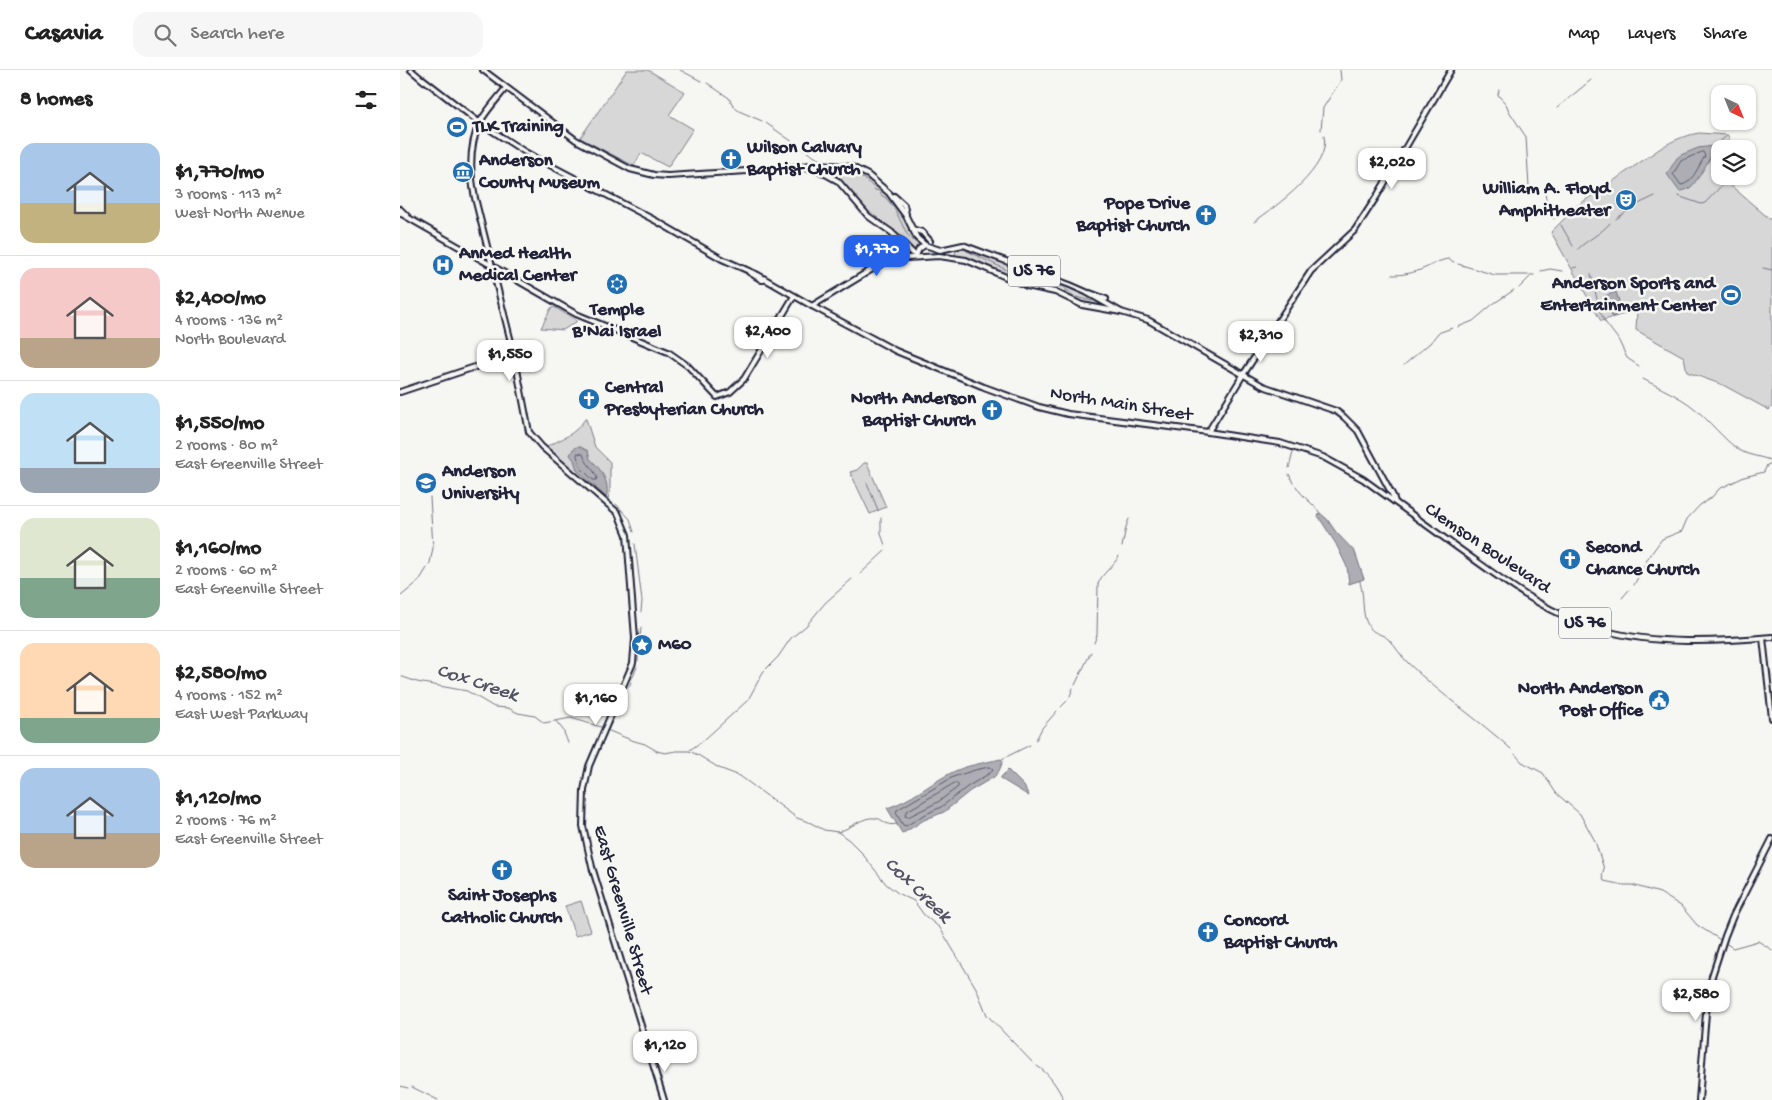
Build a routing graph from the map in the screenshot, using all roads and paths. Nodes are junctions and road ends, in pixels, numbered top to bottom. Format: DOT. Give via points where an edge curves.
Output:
graph roads {
  1 [pos="410,70"];
  2 [pos="483,70"];
  3 [pos="1451,70"];
  4 [pos="506,88"];
  5 [pos="480,123"];
  6 [pos="796,167"];
  7 [pos="400,209"];
  8 [pos="400,213"];
  9 [pos="408,216"];
  10 [pos="912,229"];
  11 [pos="930,241"];
  12 [pos="903,244"];
  13 [pos="926,246"];
  14 [pos="954,246"];
  15 [pos="916,256"];
  16 [pos="951,256"];
  17 [pos="892,259"];
  18 [pos="492,267"];
  19 [pos="1086,292"];
  20 [pos="794,296"];
  21 [pos="1106,299"];
  22 [pos="812,306"];
  23 [pos="1121,312"];
  24 [pos="514,354"];
  25 [pos="1243,375"];
  26 [pos="400,392"];
  27 [pos="1208,432"];
  28 [pos="1395,502"];
  29 [pos="1772,637"];
  30 [pos="1763,638"];
  31 [pos="1772,718"];
  32 [pos="1772,839"];
  33 [pos="664,1100"];
  34 [pos="1699,1100"];
  1 -- 5 [label="main road, North Main Street"];
  2 -- 4 [label="main road"];
  3 -- 25 [label="main road" via="1355,230 1311,271"];
  4 -- 5 [label="main road"];
  4 -- 6 [label="main road" via="570,136 638,172 668,176"];
  5 -- 18 [label="main road, East Greenville Street" via="472,155 473,189"];
  5 -- 20 [label="main road, North Main Street" via="525,152"];
  6 -- 10 [label="main road" via="821,164 852,167 868,175 889,193"];
  6 -- 12 [label="main road" via="818,170 842,185 868,216"];
  7 -- 9 [label="main road"];
  8 -- 9 [label="main road"];
  9 -- 18 [label="main road"];
  10 -- 11 [label="main road" via="922,232"];
  10 -- 13 [label="main road"];
  12 -- 15 [label="main road"];
  12 -- 17 [label="main road"];
  13 -- 14 [label="main road, US 76" via="942,250"];
  13 -- 15 [label="main road" via="919,249"];
  14 -- 16 [label="main road"];
  14 -- 19 [label="main road, US 76" via="963,245"];
  15 -- 16 [label="main road, US 76"];
  15 -- 17 [label="main road"];
  16 -- 23 [label="main road, US 76" via="1082,305"];
  17 -- 22 [label="main road"];
  18 -- 20 [label="main road" via="576,314 668,352 688,366 717,397 730,392 746,377"];
  18 -- 24 [label="main road, East Greenville Street"];
  19 -- 21 [label="main road"];
  19 -- 23 [label="main road, US 76"];
  20 -- 22 [label="main road, North Main Street"];
  22 -- 27 [label="main road, North Main Street" via="912,358 1040,407 1083,417"];
  23 -- 25 [label="main road, US 76" via="1148,320"];
  24 -- 26 [label="main road"];
  24 -- 33 [label="main road, East Greenville Street" via="529,432 618,513 627,535 635,646 629,676 589,766 582,805 583,830 592,870"];
  25 -- 27 [label="main road"];
  25 -- 28 [label="main road, US 76" via="1344,417 1364,440"];
  27 -- 28 [label="main road, North Main Street" via="1270,441 1309,452 1350,471"];
  28 -- 30 [label="main road, Clemson Boulevard / US 76" via="1513,588 1543,606 1602,630 1686,641"];
  29 -- 30 [label="main road, Clemson Boulevard / US 76"];
  30 -- 31 [label="main road"];
  32 -- 34 [label="main road" via="1724,936 1712,976"];
}
